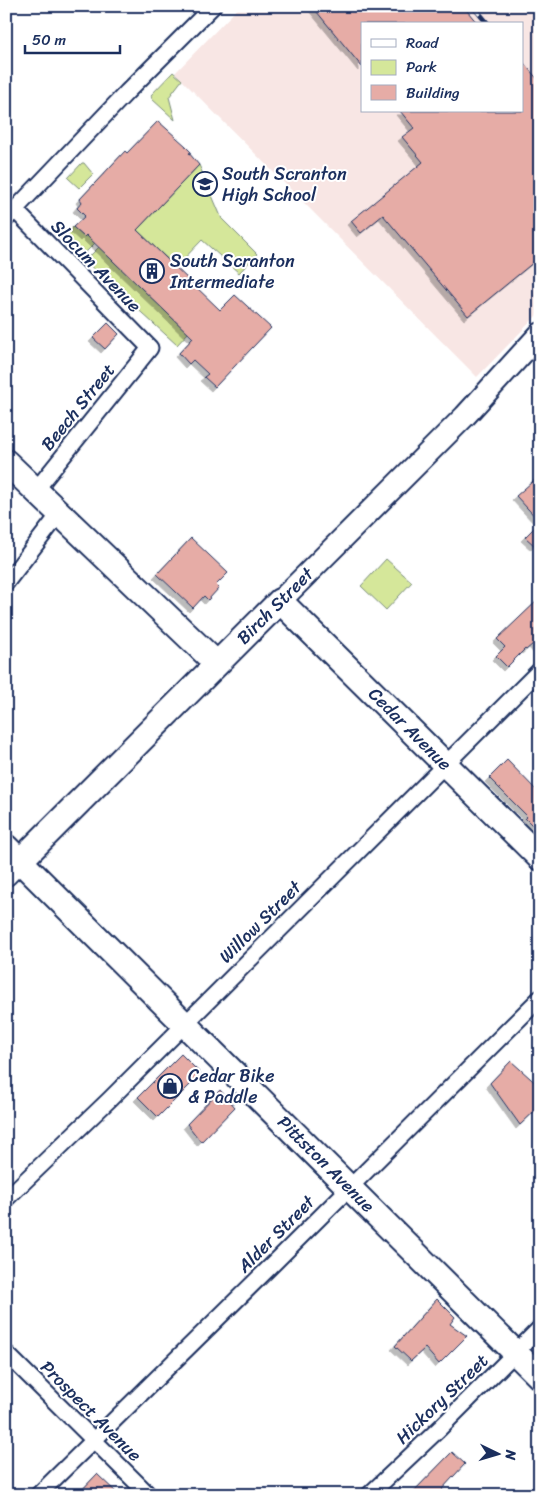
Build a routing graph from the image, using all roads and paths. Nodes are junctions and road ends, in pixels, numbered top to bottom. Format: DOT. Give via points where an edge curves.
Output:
graph roads {
  1 [pos="206,9"];
  2 [pos="11,215"];
  3 [pos="540,334"];
  4 [pos="150,348"];
  5 [pos="6,462"];
  6 [pos="36,490"];
  7 [pos="60,514"];
  8 [pos="6,582"];
  9 [pos="280,600"];
  10 [pos="217,664"];
  11 [pos="540,670"];
  12 [pos="446,764"];
  13 [pos="540,858"];
  14 [pos="11,861"];
  15 [pos="540,998"];
  16 [pos="185,1024"];
  17 [pos="350,1188"];
  18 [pos="6,1199"];
  19 [pos="540,1328"];
  20 [pos="516,1352"];
  21 [pos="6,1353"];
  22 [pos="540,1376"];
  23 [pos="94,1440"];
  24 [pos="38,1495"];
  25 [pos="149,1495"];
  26 [pos="369,1495"];
  1 -- 2 [label="street"];
  2 -- 4 [label="street, Slocum Avenue"];
  3 -- 9 [label="street, Birch Street" via="465,416"];
  4 -- 6 [label="street, Beech Street"];
  5 -- 6 [label="main road"];
  6 -- 7 [label="main road"];
  7 -- 8 [label="street"];
  7 -- 10 [label="main road"];
  9 -- 10 [label="main road, Birch Street"];
  9 -- 12 [label="main road, Cedar Avenue"];
  10 -- 14 [label="main road, Birch Street"];
  11 -- 12 [label="street, Willow Street"];
  12 -- 13 [label="main road, Cedar Avenue"];
  12 -- 16 [label="street, Willow Street"];
  14 -- 16 [label="main road, Pittston Avenue"];
  15 -- 17 [label="street, Alder Street"];
  16 -- 17 [label="main road, Pittston Avenue"];
  16 -- 18 [label="street, Willow Street"];
  17 -- 20 [label="main road, Pittston Avenue"];
  17 -- 23 [label="street, Alder Street"];
  19 -- 20 [label="street, Hickory Street"];
  20 -- 22 [label="main road, Pittston Avenue"];
  20 -- 26 [label="street, Hickory Street"];
  21 -- 23 [label="street, Prospect Avenue"];
  23 -- 24 [label="street, Alder Street"];
  23 -- 25 [label="street, Prospect Avenue"];
}
